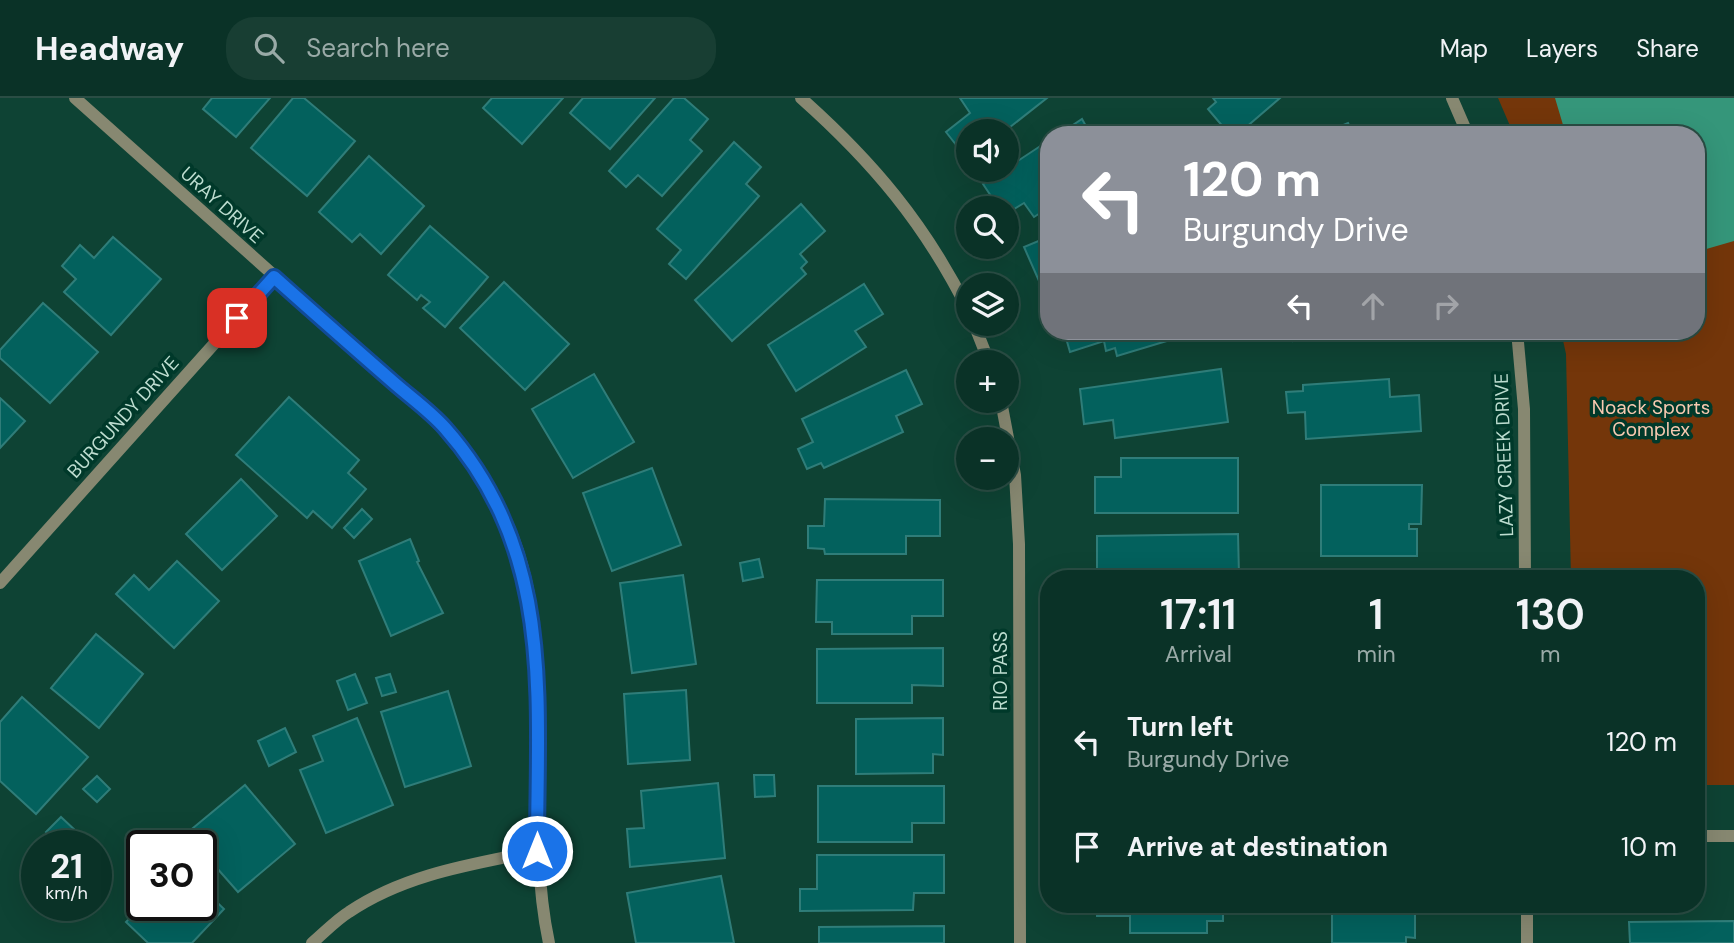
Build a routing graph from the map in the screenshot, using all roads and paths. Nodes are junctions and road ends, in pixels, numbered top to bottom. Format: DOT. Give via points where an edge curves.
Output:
graph roads {
  1 [pos="75,98"];
  2 [pos="801,98"];
  3 [pos="1452,98"];
  4 [pos="1464,126"];
  5 [pos="274,277"];
  6 [pos="956,288"];
  7 [pos="1518,340"];
  8 [pos="1003,413"];
  9 [pos="1525,570"];
  10 [pos="0,583"];
  11 [pos="1705,836"];
  12 [pos="1734,836"];
  13 [pos="537,851"];
  14 [pos="1527,913"];
  15 [pos="312,943"];
  16 [pos="549,943"];
  17 [pos="1020,943"];
  18 [pos="1527,943"];
  1 -- 5 [label="street, URAY DRIVE"];
  2 -- 6 [label="street" via="887,183 925,232"];
  3 -- 4 [label="street"];
  5 -- 10 [label="street, BURGUNDY DRIVE"];
  5 -- 13 [label="street, URAY DRIVE" via="444,427 481,475 508,526 534,627"];
  7 -- 9 [label="street, LAZY CREEK DRIVE" via="1524,409"];
  8 -- 17 [label="street, RIO PASS" via="1015,475 1019,544"];
  11 -- 12 [label="street"];
  13 -- 15 [label="street" via="444,870 399,886 349,912"];
  13 -- 16 [label="street, URAY DRIVE"];
  14 -- 18 [label="street"];
}
